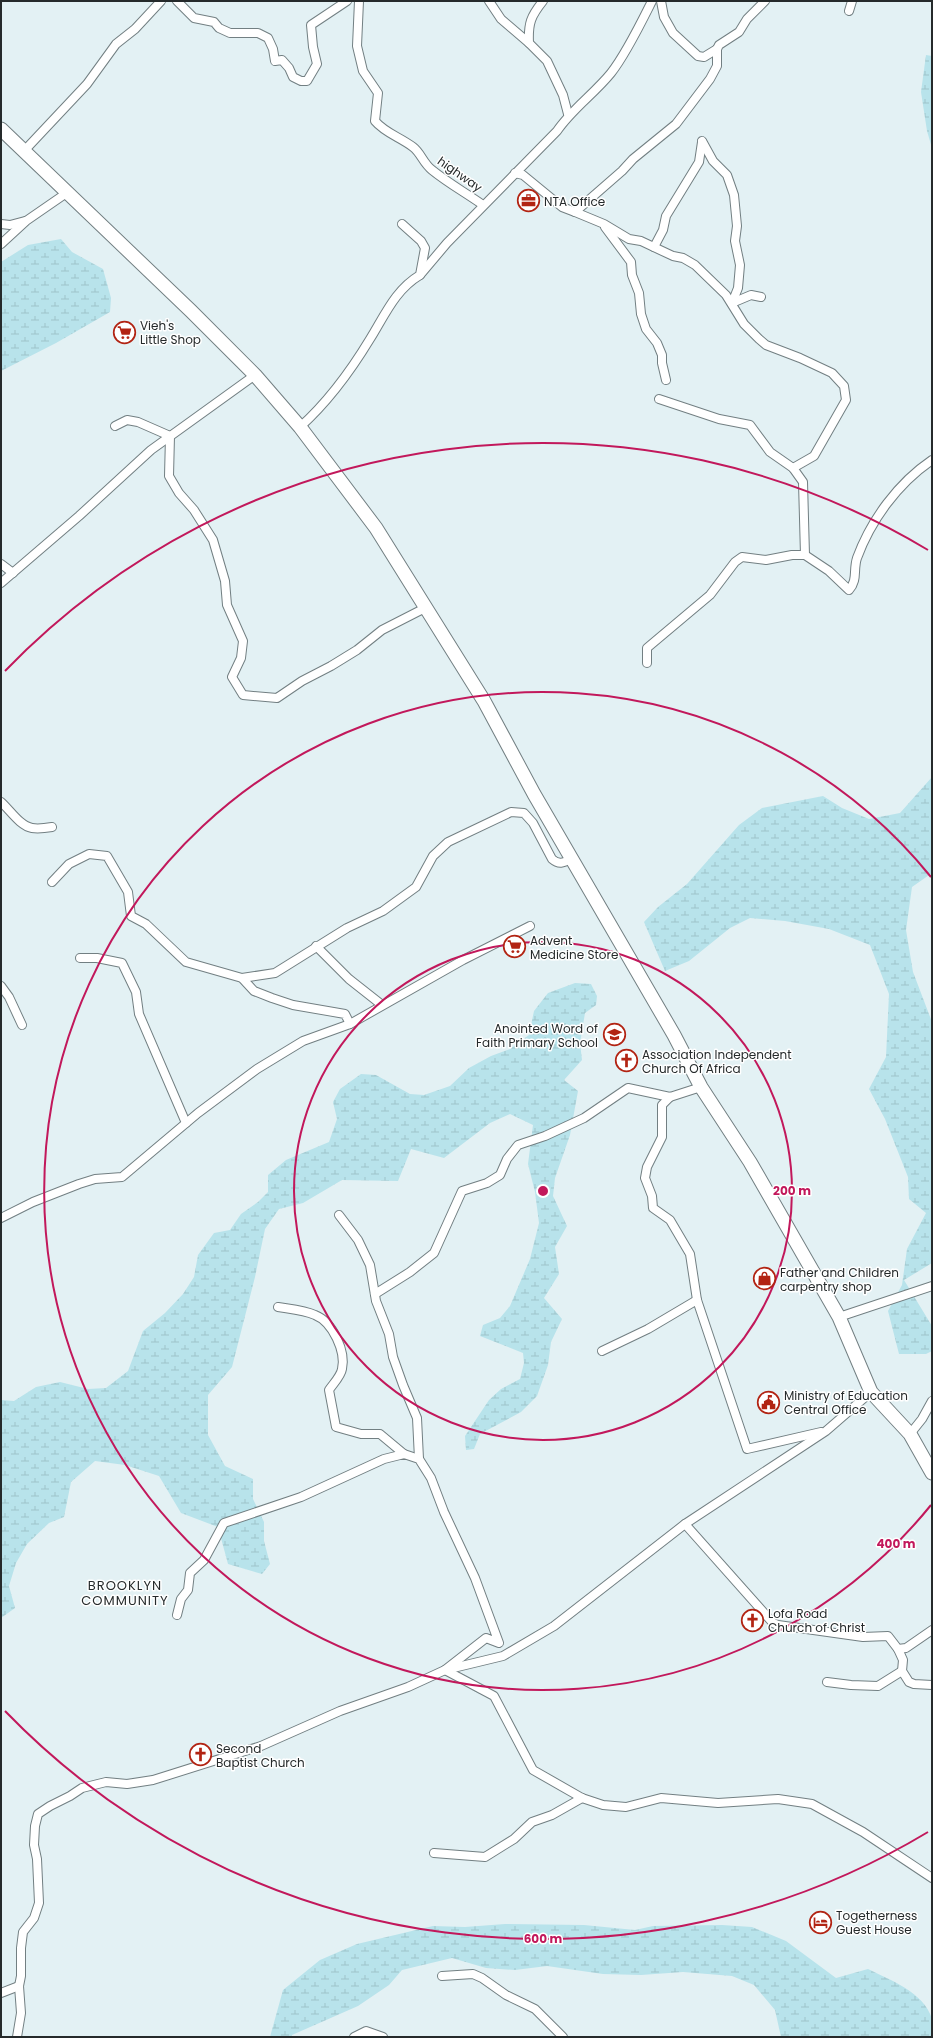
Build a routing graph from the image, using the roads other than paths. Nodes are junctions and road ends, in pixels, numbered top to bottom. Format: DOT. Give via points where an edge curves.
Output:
graph roads {
  1 [pos="161,1"];
  2 [pos="177,1"];
  3 [pos="347,1"];
  4 [pos="359,1"];
  5 [pos="489,1"];
  6 [pos="543,1"];
  7 [pos="652,1"];
  8 [pos="661,1"];
  9 [pos="765,1"];
  10 [pos="852,1"];
  11 [pos="849,11"];
  12 [pos="529,43"];
  13 [pos="717,49"];
  14 [pos="568,114"];
  15 [pos="1,129"];
  16 [pos="24,151"];
  17 [pos="515,173"];
  18 [pos="68,192"];
  19 [pos="483,205"];
  20 [pos="575,212"];
  21 [pos="26,220"];
  22 [pos="1,224"];
  23 [pos="402,224"];
  24 [pos="604,224"];
  25 [pos="1,244"];
  26 [pos="654,247"];
  27 [pos="420,274"];
  28 [pos="761,296"];
  29 [pos="732,303"];
  30 [pos="255,375"];
  31 [pos="666,380"];
  32 [pos="659,399"];
  33 [pos="115,426"];
  34 [pos="300,427"];
  35 [pos="170,436"];
  36 [pos="932,460"];
  37 [pos="793,468"];
  38 [pos="805,555"];
  39 [pos="1,564"];
  40 [pos="13,573"];
  41 [pos="1,583"];
  42 [pos="427,607"];
  43 [pos="647,663"];
  44 [pos="1,802"];
  45 [pos="52,828"];
  46 [pos="571,859"];
  47 [pos="52,882"];
  48 [pos="530,926"];
  49 [pos="316,946"];
  50 [pos="80,958"];
  51 [pos="242,978"];
  52 [pos="1,986"];
  53 [pos="382,1005"];
  54 [pos="350,1024"];
  55 [pos="22,1025"];
  56 [pos="701,1087"];
  57 [pos="670,1097"];
  58 [pos="186,1123"];
  59 [pos="339,1215"];
  60 [pos="1,1218"];
  61 [pos="932,1286"];
  62 [pos="375,1294"];
  63 [pos="697,1300"];
  64 [pos="278,1307"];
  65 [pos="839,1317"];
  66 [pos="602,1351"];
  67 [pos="871,1392"];
  68 [pos="932,1401"];
  69 [pos="826,1431"];
  70 [pos="910,1434"];
  71 [pos="404,1454"];
  72 [pos="419,1459"];
  73 [pos="932,1474"];
  74 [pos="685,1524"];
  75 [pos="178,1615"];
  76 [pos="932,1630"];
  77 [pos="898,1649"];
  78 [pos="446,1670"];
  79 [pos="902,1671"];
  80 [pos="827,1682"];
  81 [pos="932,1686"];
  82 [pos="582,1798"];
  83 [pos="434,1853"];
  84 [pos="932,1878"];
  85 [pos="442,1976"];
  86 [pos="19,1986"];
  87 [pos="1,1993"];
  88 [pos="16,2037"];
  89 [pos="354,2037"];
  90 [pos="383,2037"];
  91 [pos="563,2037"];
  1 -- 16 [label="street" via="135,29 116,44 87,84"];
  2 -- 3 [label="street" via="194,18 214,22 219,28 230,33 258,33 268,38 275,61 282,60 290,68 292,77 301,81 307,81 317,64 311,26"];
  4 -- 19 [label="street, highway" via="357,46 363,71 378,93 375,121 382,129 417,150 431,170"];
  5 -- 12 [label="street" via="501,18"];
  6 -- 12 [label="street" via="531,16"];
  7 -- 14 [label="street, highway" via="612,72 582,104"];
  8 -- 13 [label="street" via="664,17 673,33 698,56 704,57"];
  9 -- 13 [label="street" via="747,18 739,32"];
  10 -- 11 [label="street"];
  12 -- 14 [label="street" via="547,61 563,95"];
  13 -- 20 [label="street" via="717,66 705,88 676,124"];
  14 -- 17 [label="street, highway" via="557,131"];
  15 -- 16 [label="main road"];
  16 -- 18 [label="main road"];
  17 -- 19 [label="street, highway"];
  17 -- 20 [label="street" via="523,175 562,207"];
  18 -- 21 [label="street"];
  18 -- 30 [label="main road"];
  19 -- 27 [label="street, highway"];
  20 -- 24 [label="street"];
  21 -- 22 [label="street" via="10,225"];
  21 -- 25 [label="street"];
  23 -- 27 [label="street" via="425,248"];
  24 -- 26 [label="street" via="629,239"];
  24 -- 31 [label="street" via="631,262 643,322 662,355"];
  26 -- 29 [label="street" via="695,265"];
  26 -- 29 [label="street" via="663,230 666,216 699,162 702,142 713,161 727,175 734,195 737,226 735,241 740,265 738,288"];
  27 -- 34 [label="street, highway" via="389,305 339,387"];
  28 -- 29 [label="street" via="751,295"];
  29 -- 37 [label="street" via="744,324 766,345 832,373 844,386 846,400 814,456"];
  30 -- 34 [label="main road"];
  30 -- 35 [label="street"];
  32 -- 37 [label="street" via="750,425 770,452"];
  33 -- 35 [label="street" via="126,420 138,422"];
  34 -- 42 [label="main road" via="376,528"];
  35 -- 40 [label="street"];
  35 -- 42 [label="street" via="169,476 213,540 225,581 227,605 244,641 241,658 232,677 243,695 277,698 357,650 382,630"];
  36 -- 38 [label="street" via="904,484 881,513 856,560 855,584 849,590 829,571"];
  37 -- 38 [label="street" via="803,482"];
  38 -- 43 [label="street" via="766,560 742,557 735,562 710,595 647,648"];
  39 -- 40 [label="street"];
  40 -- 41 [label="street"];
  42 -- 46 [label="main road" via="484,701"];
  44 -- 45 [label="street" via="11,810 14,818 31,828"];
  46 -- 49 [label="street" via="556,863 533,823 524,813 511,812 448,842 432,856 416,887 406,895 383,911 346,928"];
  46 -- 56 [label="main road" via="674,1035"];
  47 -- 51 [label="street" via="69,864 89,854 107,856 128,892 131,916 146,924 186,962"];
  48 -- 53 [label="street"];
  49 -- 51 [label="street" via="275,973"];
  49 -- 53 [label="street" via="349,979"];
  50 -- 58 [label="street" via="97,958 122,963 136,992 139,1014"];
  51 -- 54 [label="street" via="254,991 293,1005 345,1014"];
  52 -- 55 [label="street"];
  53 -- 54 [label="street"];
  54 -- 58 [label="street" via="303,1041 257,1069"];
  56 -- 57 [label="street"];
  56 -- 65 [label="main road" via="750,1162"];
  57 -- 62 [label="street" via="628,1088 584,1118 518,1145 507,1159 500,1175 487,1183 462,1191 434,1253"];
  57 -- 63 [label="street" via="662,1105 662,1137 647,1167 645,1178 652,1196 653,1208 670,1220 690,1254"];
  58 -- 60 [label="street" via="122,1177 95,1179 79,1184"];
  59 -- 62 [label="street" via="358,1240 370,1265"];
  61 -- 65 [label="street"];
  62 -- 72 [label="street" via="389,1334 393,1357 417,1418"];
  63 -- 66 [label="street" via="648,1329"];
  63 -- 69 [label="street" via="747,1449"];
  64 -- 71 [label="street" via="316,1315 328,1324 335,1336 343,1357 342,1371 329,1390 336,1427 361,1434 380,1434"];
  65 -- 67 [label="main road"];
  67 -- 69 [label="street"];
  67 -- 70 [label="main road"];
  68 -- 70 [label="street"];
  69 -- 74 [label="street"];
  70 -- 73 [label="main road"];
  71 -- 72 [label="street"];
  71 -- 75 [label="street" via="384,1459 301,1497 224,1523 204,1560 190,1573 188,1590 181,1599"];
  72 -- 78 [label="street" via="431,1478 475,1578 499,1643 486,1638"];
  74 -- 77 [label="street" via="778,1626 863,1637 888,1636"];
  74 -- 78 [label="street" via="554,1626 504,1656"];
  76 -- 77 [label="street" via="906,1648"];
  77 -- 79 [label="street" via="903,1660"];
  78 -- 82 [label="street" via="494,1696 533,1770"];
  78 -- 86 [label="street" via="408,1687 340,1711 261,1746 152,1780 127,1784 106,1782 82,1788 38,1814 34,1845 38,1865 39,1903 34,1918 23,1932"];
  79 -- 80 [label="street" via="878,1686 851,1686"];
  79 -- 81 [label="street" via="909,1682"];
  82 -- 83 [label="street" via="552,1815 532,1822 514,1839 485,1857"];
  82 -- 84 [label="street" via="603,1805 626,1807 661,1798 718,1803 778,1799 812,1804 863,1832"];
  85 -- 91 [label="street" via="473,1974 482,1978 506,1995 535,2009"];
  86 -- 87 [label="street"];
  86 -- 88 [label="street" via="21,2013"];
  89 -- 90 [label="street" via="366,2031"];
}
